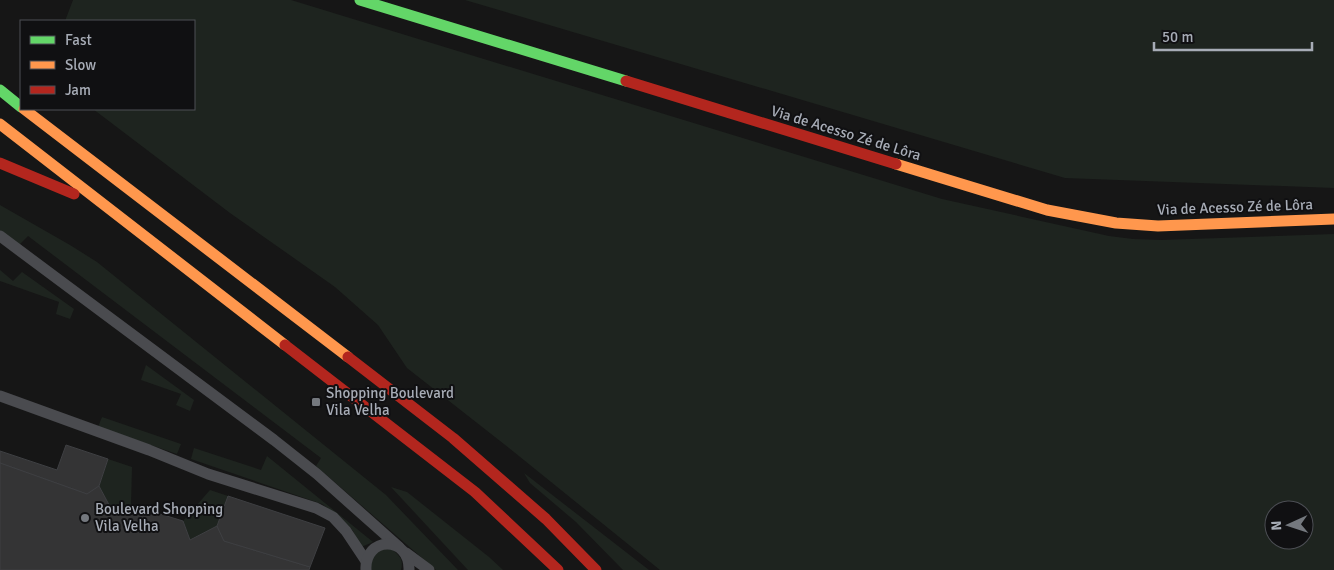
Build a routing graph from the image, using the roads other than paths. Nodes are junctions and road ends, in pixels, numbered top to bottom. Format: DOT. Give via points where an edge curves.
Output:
graph roads {
  1 [pos="360,0"];
  2 [pos="0,90"];
  3 [pos="20,106"];
  4 [pos="26,110"];
  5 [pos="0,124"];
  6 [pos="0,162"];
  7 [pos="112,210"];
  8 [pos="1334,219"];
  9 [pos="0,236"];
  10 [pos="0,396"];
  11 [pos="402,550"];
  12 [pos="366,568"];
  13 [pos="409,570"];
  14 [pos="429,570"];
  15 [pos="558,570"];
  16 [pos="596,570"];
  1 -- 8 [label="main road, Via de Acesso Zé de Lôra" via="1077,217 1158,226"];
  2 -- 3 [label="main road"];
  4 -- 16 [label="main road" via="452,438 546,519"];
  5 -- 7 [label="main road"];
  6 -- 7 [label="main road"];
  7 -- 15 [label="main road" via="474,492"];
  9 -- 11 [label="lane" via="317,474"];
  10 -- 12 [label="lane" via="208,474 316,508 333,517 346,531"];
  11 -- 12 [label="lane" via="383,544 370,554"];
  11 -- 13 [label="lane" via="409,561"];
  11 -- 14 [label="lane"];
}
